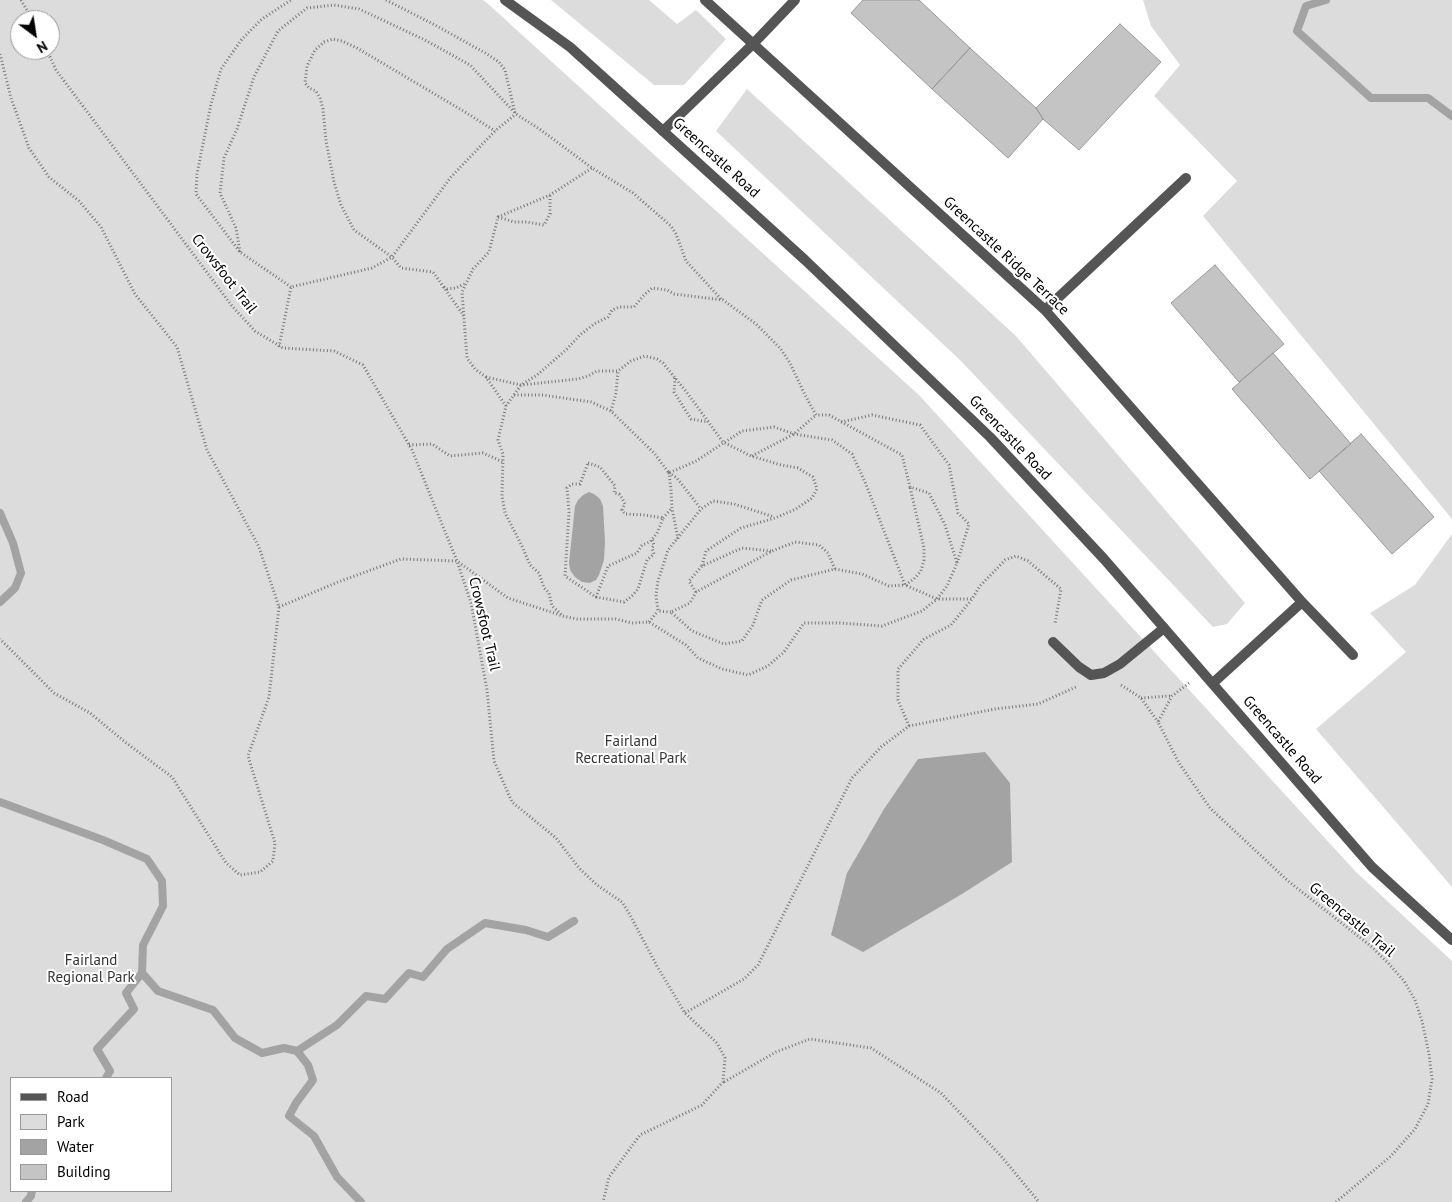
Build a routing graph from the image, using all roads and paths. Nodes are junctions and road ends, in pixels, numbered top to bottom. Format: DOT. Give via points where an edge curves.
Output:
graph roads {
  1 [pos="291,0"];
  2 [pos="386,0"];
  3 [pos="505,0"];
  4 [pos="705,0"];
  5 [pos="795,0"];
  6 [pos="753,44"];
  7 [pos="0,54"];
  8 [pos="52,60"];
  9 [pos="516,114"];
  10 [pos="495,131"];
  11 [pos="663,131"];
  12 [pos="592,168"];
  13 [pos="1186,178"];
  14 [pos="550,194"];
  15 [pos="498,217"];
  16 [pos="240,252"];
  17 [pos="392,256"];
  18 [pos="464,284"];
  19 [pos="442,285"];
  20 [pos="290,287"];
  21 [pos="723,300"];
  22 [pos="1045,310"];
  23 [pos="464,316"];
  24 [pos="279,347"];
  25 [pos="618,371"];
  26 [pos="486,377"];
  27 [pos="675,378"];
  28 [pos="521,385"];
  29 [pos="514,395"];
  30 [pos="506,406"];
  31 [pos="611,412"];
  32 [pos="816,414"];
  33 [pos="709,422"];
  34 [pos="841,422"];
  35 [pos="794,434"];
  36 [pos="723,442"];
  37 [pos="409,445"];
  38 [pos="752,456"];
  39 [pos="503,462"];
  40 [pos="668,473"];
  41 [pos="910,487"];
  42 [pos="672,508"];
  43 [pos="702,510"];
  44 [pos="663,518"];
  45 [pos="775,518"];
  46 [pos="652,539"];
  47 [pos="678,539"];
  48 [pos="772,551"];
  49 [pos="456,562"];
  50 [pos="957,563"];
  51 [pos="702,566"];
  52 [pos="835,569"];
  53 [pos="905,585"];
  54 [pos="696,592"];
  55 [pos="596,597"];
  56 [pos="972,599"];
  57 [pos="937,600"];
  58 [pos="1302,602"];
  59 [pos="279,607"];
  60 [pos="658,611"];
  61 [pos="671,612"];
  62 [pos="563,616"];
  63 [pos="648,622"];
  64 [pos="1164,628"];
  65 [pos="0,639"];
  66 [pos="1053,642"];
  67 [pos="1353,655"];
  68 [pos="1203,672"];
  69 [pos="1091,675"];
  70 [pos="1212,683"];
  71 [pos="1172,696"];
  72 [pos="1142,698"];
  73 [pos="1158,722"];
  74 [pos="909,726"];
  75 [pos="1452,940"];
  76 [pos="685,1013"];
  77 [pos="723,1082"];
  78 [pos="603,1202"];
  79 [pos="1039,1202"];
  80 [pos="1336,1202"];
  1 -- 16 [label="path" via="262,18 242,39 221,69 213,92 196,194"];
  2 -- 9 [label="path" via="499,62 507,78"];
  3 -- 11 [label="street, Greencastle Road" via="570,47"];
  4 -- 6 [label="street, Greencastle Ridge Terrace"];
  5 -- 6 [label="street"];
  6 -- 11 [label="street"];
  6 -- 22 [label="street, Greencastle Ridge Terrace"];
  7 -- 59 [label="path" via="29,148 49,177 79,201 101,227 135,294 178,346 206,450 259,546"];
  8 -- 24 [label="path, Crowsfoot Trail" via="232,306"];
  9 -- 10 [label="path"];
  9 -- 12 [label="path"];
  9 -- 16 [label="path" via="470,65 425,40 359,9 334,5 307,8 278,30 254,77 224,158 220,193 236,228"];
  10 -- 17 [label="path" via="451,177"];
  10 -- 17 [label="path" via="342,41 333,39 315,50 307,66 306,83 320,98 341,205 354,230"];
  11 -- 64 [label="street, Greencastle Road" via="805,260 990,437"];
  12 -- 14 [label="path"];
  12 -- 21 [label="path" via="633,193 672,226 686,261"];
  13 -- 22 [label="street"];
  14 -- 15 [label="path"];
  14 -- 15 [label="path" via="550,214 544,225"];
  15 -- 18 [label="path" via="489,252"];
  16 -- 20 [label="path"];
  17 -- 19 [label="path" via="401,268 433,272"];
  17 -- 20 [label="path" via="372,268"];
  18 -- 19 [label="path" via="447,289"];
  18 -- 23 [label="path"];
  19 -- 23 [label="path"];
  20 -- 24 [label="path"];
  21 -- 28 [label="path" via="652,288 634,307 612,310 608,317 580,334 559,356"];
  21 -- 32 [label="path" via="756,324 780,348"];
  22 -- 58 [label="street, Greencastle Ridge Terrace"];
  23 -- 26 [label="path" via="467,358 475,370"];
  24 -- 37 [label="path, Crowsfoot Trail" via="334,351 363,365"];
  25 -- 27 [label="path" via="645,356 657,359"];
  25 -- 28 [label="path" via="597,371 578,380"];
  25 -- 31 [label="path"];
  26 -- 28 [label="path"];
  26 -- 30 [label="path"];
  27 -- 33 [label="path"];
  27 -- 33 [label="path" via="674,392 691,418"];
  28 -- 29 [label="path"];
  29 -- 30 [label="path"];
  29 -- 31 [label="path" via="544,395 591,402"];
  30 -- 39 [label="path" via="498,440"];
  31 -- 40 [label="path" via="654,453"];
  32 -- 34 [label="path"];
  32 -- 35 [label="path"];
  33 -- 36 [label="path"];
  34 -- 41 [label="path" via="902,455"];
  34 -- 50 [label="path" via="872,415 920,424 949,465 958,513 970,524"];
  35 -- 36 [label="path" via="774,427 742,431"];
  35 -- 38 [label="path"];
  35 -- 53 [label="path" via="832,440 852,454"];
  36 -- 38 [label="path"];
  36 -- 40 [label="path" via="696,461"];
  37 -- 39 [label="path" via="432,444 450,456 484,453"];
  37 -- 49 [label="path, Crowsfoot Trail"];
  38 -- 45 [label="path" via="798,468 813,477 817,489 812,498"];
  39 -- 62 [label="path" via="505,513 530,564 539,573 552,606"];
  40 -- 42 [label="path"];
  40 -- 43 [label="path" via="677,478"];
  41 -- 50 [label="path" via="929,493 945,525"];
  41 -- 53 [label="path" via="924,560 921,571"];
  42 -- 44 [label="path"];
  42 -- 47 [label="path"];
  43 -- 45 [label="path" via="714,501"];
  43 -- 47 [label="path"];
  44 -- 46 [label="path" via="658,533"];
  44 -- 55 [label="path" via="625,514 622,510 625,504 619,494 614,493 614,486 600,467 588,463 580,484 567,488 569,512 565,576"];
  45 -- 51 [label="path" via="741,528 706,550"];
  46 -- 55 [label="path" via="636,553 608,566"];
  46 -- 55 [label="path" via="654,554 648,560 633,595 624,602"];
  47 -- 60 [label="path" via="668,550 658,581"];
  48 -- 51 [label="path" via="742,548"];
  48 -- 52 [label="path" via="795,542 819,545 828,553"];
  48 -- 54 [label="path"];
  49 -- 59 [label="path" via="401,559"];
  49 -- 62 [label="path" via="508,598"];
  49 -- 76 [label="path, Crowsfoot Trail" via="471,603 484,670 494,762 512,802 556,838 597,885 622,902"];
  50 -- 57 [label="path"];
  51 -- 54 [label="path" via="689,580"];
  52 -- 53 [label="path" via="862,574 889,586"];
  52 -- 61 [label="path" via="791,580 762,600 753,625 742,641 724,644 692,631"];
  53 -- 57 [label="path"];
  54 -- 61 [label="path" via="690,603"];
  56 -- 57 [label="path"];
  56 -- 66 [label="path" via="1005,560 1016,556 1028,560 1061,589"];
  56 -- 74 [label="path" via="951,625 924,639 898,669 898,700"];
  57 -- 63 [label="path" via="922,611 882,626 804,623 784,652 768,666 748,675 722,669 698,658 686,644"];
  58 -- 67 [label="street, Greencastle Ridge Terrace"];
  58 -- 70 [label="street"];
  59 -- 65 [label="path" via="269,697 248,756 275,843 273,862 260,872 240,874 226,863 172,777 90,713 54,693"];
  60 -- 61 [label="path"];
  60 -- 63 [label="path"];
  62 -- 63 [label="path"];
  64 -- 68 [label="street, Greencastle Road"];
  64 -- 69 [label="street" via="1120,664 1104,673"];
  66 -- 69 [label="street"];
  68 -- 70 [label="street, Greencastle Road"];
  68 -- 71 [label="path"];
  69 -- 72 [label="path" via="1113,680"];
  69 -- 74 [label="path" via="1038,704"];
  70 -- 75 [label="street, Greencastle Road" via="1372,867"];
  71 -- 72 [label="path"];
  71 -- 73 [label="path"];
  72 -- 73 [label="path, Greencastle Trail"];
  73 -- 80 [label="path, Greencastle Trail" via="1179,763 1210,808 1288,881 1372,947 1404,981 1415,1000 1429,1054 1432,1079 1428,1104 1415,1129 1391,1156"];
  74 -- 76 [label="path" via="881,747 852,778 758,965 744,979"];
  76 -- 77 [label="path, Crowsfoot Trail" via="717,1043 725,1058"];
  77 -- 78 [label="path" via="702,1105 640,1135 609,1177"];
  77 -- 79 [label="path" via="776,1052 810,1039 871,1048 941,1093"];
}
